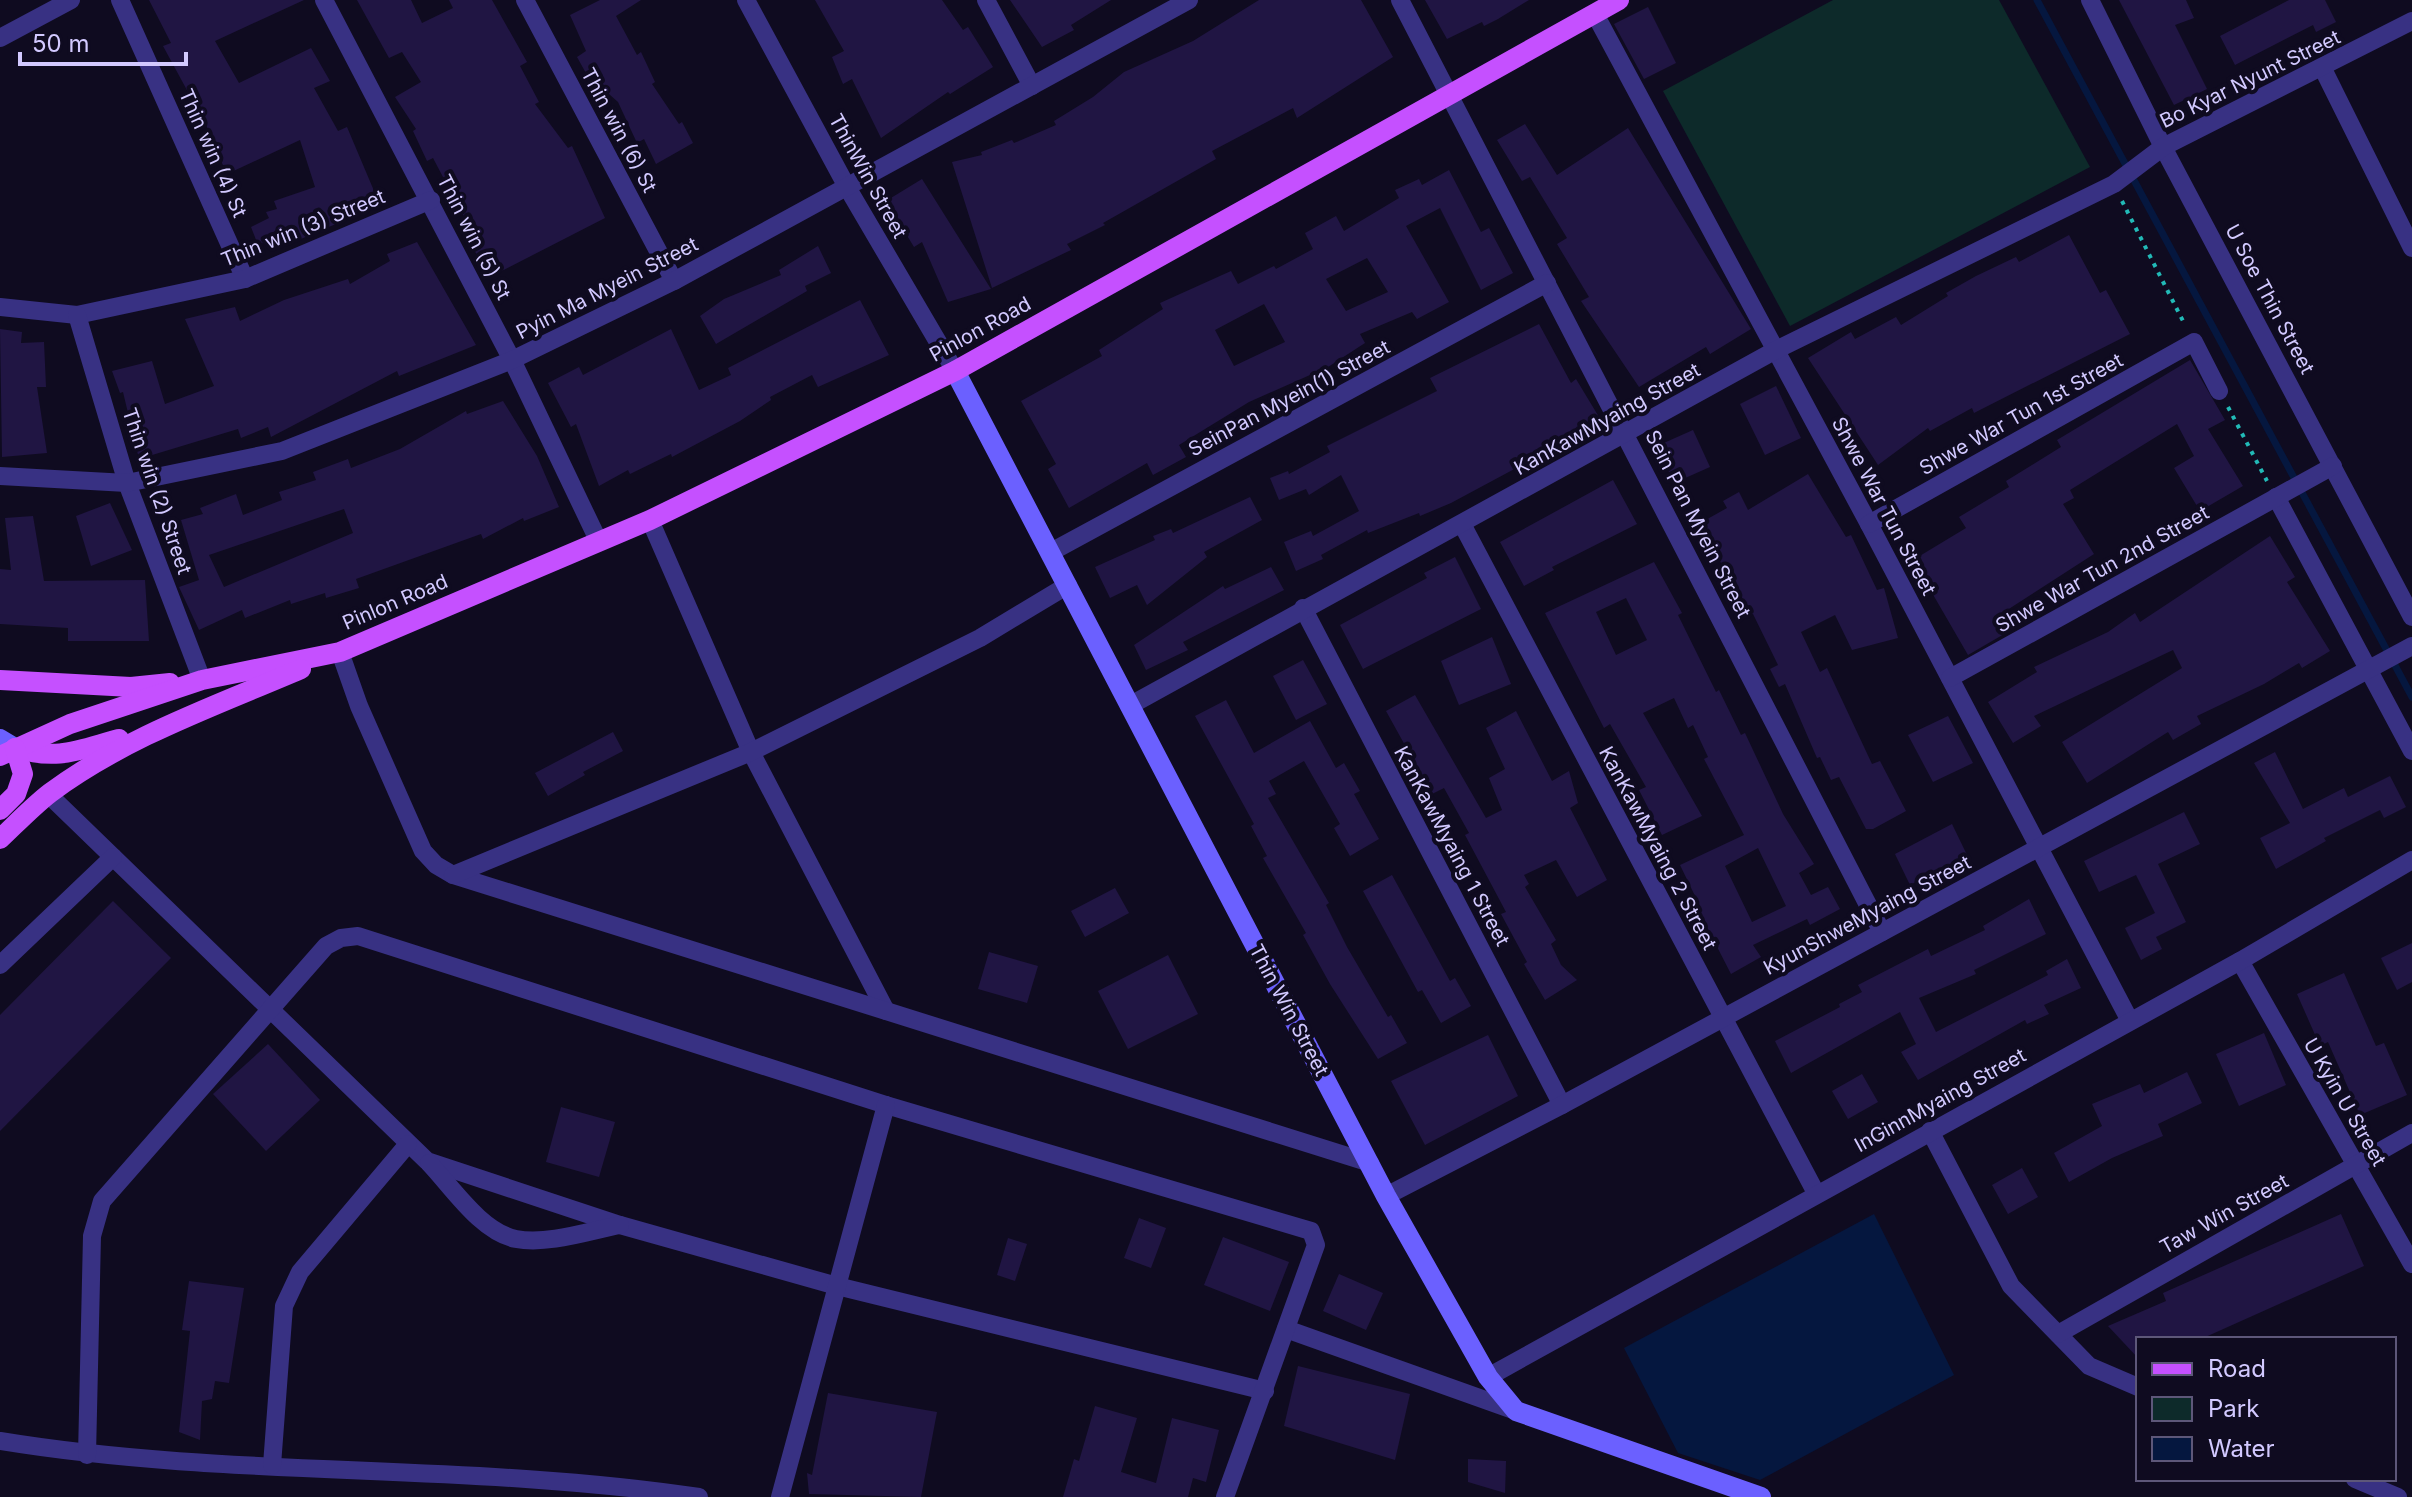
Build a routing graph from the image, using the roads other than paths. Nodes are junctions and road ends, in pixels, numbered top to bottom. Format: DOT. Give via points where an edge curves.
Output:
graph roads {
  1 [pos="71,0"];
  2 [pos="120,0"];
  3 [pos="324,0"];
  4 [pos="525,0"];
  5 [pos="746,0"];
  6 [pos="986,0"];
  7 [pos="1188,0"];
  8 [pos="1400,0"];
  9 [pos="1619,0"];
  10 [pos="2090,0"];
  11 [pos="1595,14"];
  12 [pos="2412,21"];
  13 [pos="0,38"];
  14 [pos="2323,69"];
  15 [pos="1032,86"];
  16 [pos="1451,95"];
  17 [pos="2163,147"];
  18 [pos="2114,184"];
  19 [pos="847,187"];
  20 [pos="431,200"];
  21 [pos="2412,248"];
  22 [pos="245,279"];
  23 [pos="674,281"];
  24 [pos="1547,283"];
  25 [pos="0,307"];
  26 [pos="77,315"];
  27 [pos="1776,350"];
  28 [pos="512,360"];
  29 [pos="955,371"];
  30 [pos="2219,391"];
  31 [pos="1627,434"];
  32 [pos="2333,466"];
  33 [pos="0,476"];
  34 [pos="127,483"];
  35 [pos="2276,497"];
  36 [pos="650,520"];
  37 [pos="1462,524"];
  38 [pos="1869,524"];
  39 [pos="599,542"];
  40 [pos="1051,552"];
  41 [pos="1068,585"];
  42 [pos="1303,608"];
  43 [pos="2412,617"];
  44 [pos="2412,646"];
  45 [pos="340,652"];
  46 [pos="2368,669"];
  47 [pos="1950,678"];
  48 [pos="0,680"];
  49 [pos="202,680"];
  50 [pos="1129,706"];
  51 [pos="160,729"];
  52 [pos="5,748"];
  53 [pos="2412,751"];
  54 [pos="751,752"];
  55 [pos="48,794"];
  56 [pos="0,810"];
  57 [pos="0,839"];
  58 [pos="2039,847"];
  59 [pos="113,857"];
  60 [pos="2412,860"];
  61 [pos="453,875"];
  62 [pos="1882,932"];
  63 [pos="2240,961"];
  64 [pos="0,965"];
  65 [pos="270,1010"];
  66 [pos="886,1011"];
  67 [pos="1723,1018"];
  68 [pos="2130,1021"];
  69 [pos="886,1105"];
  70 [pos="1562,1105"];
  71 [pos="1930,1131"];
  72 [pos="2412,1133"];
  73 [pos="408,1144"];
  74 [pos="427,1161"];
  75 [pos="1370,1163"];
  76 [pos="2356,1165"];
  77 [pos="1816,1193"];
  78 [pos="1386,1196"];
  79 [pos="620,1225"];
  80 [pos="2412,1264"];
  81 [pos="837,1286"];
  82 [pos="1286,1329"];
  83 [pos="2058,1334"];
  84 [pos="1488,1377"];
  85 [pos="2136,1386"];
  86 [pos="1265,1391"];
  87 [pos="1516,1411"];
  88 [pos="0,1441"];
  89 [pos="87,1455"];
  90 [pos="272,1465"];
  91 [pos="2360,1481"];
  92 [pos="699,1497"];
  93 [pos="780,1497"];
  94 [pos="1225,1497"];
  95 [pos="1761,1497"];
  96 [pos="2398,1497"];
  1 -- 13 [label="street"];
  2 -- 22 [label="street, Thin win (4) St"];
  3 -- 20 [label="street, Thin win (5) St"];
  4 -- 23 [label="street, Thin win (6) St"];
  5 -- 19 [label="street, ThinWin Street"];
  6 -- 15 [label="street"];
  7 -- 15 [label="street, Pyin Ma Myein Street"];
  8 -- 16 [label="street, Sein Pan Myein Street"];
  9 -- 11 [label="main road, Pinlon Road"];
  10 -- 17 [label="street, U Soe Thin Street"];
  11 -- 16 [label="main road, Pinlon Road"];
  11 -- 27 [label="street, Shwe War Tun Street"];
  12 -- 14 [label="street, Bo Kyar Nyunt Street"];
  14 -- 17 [label="street, Bo Kyar Nyunt Street"];
  14 -- 21 [label="street"];
  15 -- 19 [label="street, Pyin Ma Myein Street"];
  16 -- 24 [label="street, Sein Pan Myein Street"];
  16 -- 29 [label="main road, Pinlon Road"];
  17 -- 18 [label="street, Bo Kyar Nyunt Street"];
  17 -- 32 [label="street, U Soe Thin Street"];
  18 -- 27 [label="street, KanKawMyaing Street"];
  19 -- 23 [label="street, Pyin Ma Myein Street"];
  19 -- 29 [label="street, ThinWin Street"];
  20 -- 22 [label="street, Thin win (3) Street"];
  20 -- 28 [label="street, Thin win (5) St"];
  22 -- 26 [label="street, Thin win (3) Street"];
  23 -- 28 [label="street, Pyin Ma Myein Street"];
  24 -- 31 [label="street, Sein Pan Myein Street"];
  24 -- 40 [label="street, SeinPan Myein(1) Street"];
  25 -- 26 [label="street, Thin win (3) Street"];
  26 -- 34 [label="street, Thin win (2) Street"];
  27 -- 31 [label="street, KanKawMyaing Street"];
  27 -- 38 [label="street, Shwe War Tun Street"];
  28 -- 34 [label="street, Pyin Ma Myein Street" via="282,451"];
  28 -- 39 [label="street, Thin win (5) St"];
  29 -- 36 [label="main road, Pinlon Road"];
  29 -- 40 [label="main road, Thin Win Street"];
  30 -- 38 [label="street, Shwe War Tun 1st Street" via="2194,342"];
  31 -- 37 [label="street, KanKawMyaing Street"];
  31 -- 62 [label="street, Sein Pan Myein Street"];
  32 -- 35 [label="street, Shwe War Tun 2nd Street"];
  32 -- 43 [label="street, U Soe Thin Street"];
  33 -- 34 [label="street, Pyin Ma Myein Street"];
  34 -- 49 [label="street, Thin win (2) Street"];
  35 -- 46 [label="street"];
  35 -- 47 [label="street, Shwe War Tun 2nd Street"];
  36 -- 39 [label="main road, Pinlon Road"];
  36 -- 54 [label="street"];
  37 -- 42 [label="street, KanKawMyaing Street"];
  37 -- 67 [label="street, KanKawMyaing 2 Street"];
  38 -- 47 [label="street, Shwe War Tun Street"];
  39 -- 45 [label="main road, Pinlon Road"];
  40 -- 41 [label="main road, Thin Win Street"];
  41 -- 50 [label="main road, Thin Win Street"];
  41 -- 54 [label="street" via="980,638"];
  42 -- 50 [label="street, KanKawMyaing Street"];
  42 -- 70 [label="street, KanKawMyaing 1 Street"];
  44 -- 46 [label="street, KyunShweMyaing Street"];
  45 -- 49 [label="main road, Pinlon Road"];
  45 -- 51 [label="main road, Pinlon Road"];
  45 -- 61 [label="street" via="423,851"];
  46 -- 53 [label="street"];
  46 -- 58 [label="street, KyunShweMyaing Street"];
  47 -- 58 [label="street, Shwe War Tun Street"];
  48 -- 49 [label="main road" via="131,687"];
  49 -- 52 [label="main road, Pinlon Road"];
  50 -- 75 [label="main road, Thin Win Street"];
  51 -- 52 [label="main road" via="71,755 42,756"];
  51 -- 55 [label="main road, Pinlon Road"];
  52 -- 56 [label="main road" via="23,774 16,794"];
  54 -- 61 [label="street"];
  54 -- 66 [label="street"];
  55 -- 57 [label="main road, Pinlon Road"];
  55 -- 59 [label="street"];
  58 -- 62 [label="street, KyunShweMyaing Street"];
  58 -- 68 [label="street, Shwe War Tun Street"];
  59 -- 64 [label="street"];
  59 -- 65 [label="street"];
  60 -- 63 [label="street, InGinnMyaing Street"];
  61 -- 66 [label="street"];
  62 -- 67 [label="street, KyunShweMyaing Street"];
  63 -- 68 [label="street, InGinnMyaing Street"];
  63 -- 76 [label="street, U Kyin U Street"];
  65 -- 69 [label="street" via="326,946 358,936"];
  65 -- 73 [label="street"];
  65 -- 89 [label="street" via="102,1201 92,1236"];
  66 -- 75 [label="street"];
  67 -- 70 [label="street, KyunShweMyaing Street"];
  67 -- 77 [label="street, KanKawMyaing 2 Street"];
  68 -- 71 [label="street, InGinnMyaing Street"];
  69 -- 81 [label="street"];
  69 -- 82 [label="street" via="1311,1231 1316,1245"];
  70 -- 78 [label="street, KyunShweMyaing Street"];
  71 -- 77 [label="street, InGinnMyaing Street"];
  71 -- 83 [label="street" via="2011,1286"];
  72 -- 76 [label="street, Taw Win Street"];
  73 -- 74 [label="street"];
  73 -- 90 [label="street" via="300,1272 284,1306"];
  74 -- 79 [label="street"];
  74 -- 79 [label="street" via="485,1222 515,1239 556,1238"];
  75 -- 78 [label="main road, Thin Win Street"];
  76 -- 80 [label="street, U Kyin U Street"];
  76 -- 83 [label="street, Taw Win Street"];
  77 -- 84 [label="street, InGinnMyaing Street"];
  78 -- 84 [label="main road, Thin Win Street"];
  79 -- 81 [label="street"];
  81 -- 86 [label="street"];
  81 -- 93 [label="street"];
  82 -- 86 [label="street"];
  82 -- 87 [label="street"];
  83 -- 85 [label="street" via="2089,1366"];
  84 -- 87 [label="main road, Thin Win Street"];
  86 -- 94 [label="street"];
  87 -- 95 [label="main road"];
  88 -- 89 [label="street"];
  89 -- 90 [label="street"];
  90 -- 92 [label="street" via="542,1478"];
  91 -- 96 [label="street"];
}
